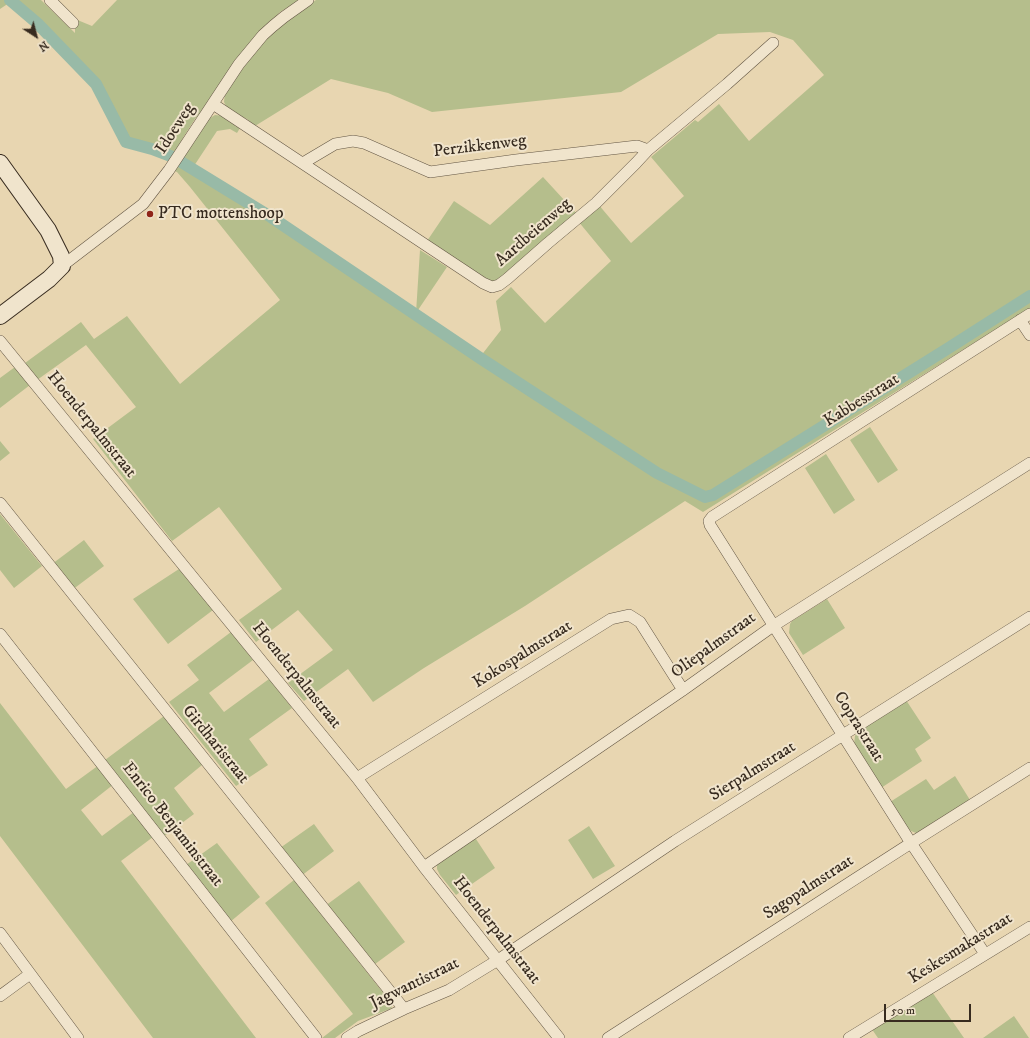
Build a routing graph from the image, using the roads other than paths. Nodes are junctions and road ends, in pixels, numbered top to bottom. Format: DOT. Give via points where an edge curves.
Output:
graph roads {
  1 [pos="50,0"];
  2 [pos="308,0"];
  3 [pos="73,23"];
  4 [pos="773,42"];
  5 [pos="213,104"];
  6 [pos="648,150"];
  7 [pos="0,163"];
  8 [pos="303,163"];
  9 [pos="62,266"];
  10 [pos="1030,314"];
  11 [pos="0,316"];
  12 [pos="1020,320"];
  13 [pos="1030,335"];
  14 [pos="0,341"];
  15 [pos="1030,463"];
  16 [pos="0,502"];
  17 [pos="712,517"];
  18 [pos="1030,617"];
  19 [pos="773,626"];
  20 [pos="0,634"];
  21 [pos="683,690"];
  22 [pos="843,735"];
  23 [pos="1030,768"];
  24 [pos="358,778"];
  25 [pos="911,843"];
  26 [pos="424,867"];
  27 [pos="1030,927"];
  28 [pos="0,933"];
  29 [pos="985,954"];
  30 [pos="498,960"];
  31 [pos="30,974"];
  32 [pos="0,996"];
  33 [pos="404,1009"];
  34 [pos="78,1038"];
  35 [pos="316,1038"];
  36 [pos="347,1038"];
  37 [pos="559,1038"];
  38 [pos="608,1038"];
  39 [pos="849,1038"];
  1 -- 3 [label="street"];
  2 -- 5 [label="street, Idoeweg" via="263,35 239,64"];
  4 -- 6 [label="street, Aardbeienweg"];
  5 -- 8 [label="street, Aardbeienweg"];
  5 -- 9 [label="street, Idoeweg" via="143,204"];
  6 -- 8 [label="street, Perzikkenweg" via="637,146 430,172 364,143 353,141 336,144"];
  6 -- 8 [label="street, Aardbeienweg" via="596,203 507,279 499,285 492,286 483,283"];
  7 -- 9 [label="street" via="48,230 61,256"];
  9 -- 11 [label="street" via="50,279"];
  10 -- 12 [label="street, Kabbesstraat"];
  12 -- 13 [label="street"];
  12 -- 17 [label="street, Kabbesstraat"];
  14 -- 24 [label="street, Hoenderpalmstraat"];
  15 -- 19 [label="street, Oliepalmstraat"];
  16 -- 33 [label="street, Girdharistraat"];
  17 -- 19 [label="street, Coprastraat" via="710,525"];
  18 -- 22 [label="street, Sierpalmstraat"];
  19 -- 21 [label="street, Oliepalmstraat"];
  19 -- 22 [label="street, Coprastraat"];
  20 -- 35 [label="street, Enrico Benjaminstraat"];
  21 -- 24 [label="street, Kokospalmstraat" via="640,622 629,615 611,619"];
  21 -- 26 [label="street, Oliepalmstraat"];
  22 -- 25 [label="street, Coprastraat"];
  22 -- 30 [label="street, Sierpalmstraat" via="675,842"];
  23 -- 25 [label="street, Sagopalmstraat"];
  24 -- 26 [label="street, Hoenderpalmstraat"];
  25 -- 29 [label="street, Coprastraat"];
  25 -- 38 [label="street, Sagopalmstraat"];
  26 -- 30 [label="street, Hoenderpalmstraat"];
  27 -- 29 [label="street, Keskesmakastraat"];
  28 -- 31 [label="street"];
  29 -- 39 [label="street, Keskesmakastraat"];
  30 -- 33 [label="street, Jagwantistraat" via="449,990"];
  30 -- 37 [label="street, Hoenderpalmstraat"];
  31 -- 32 [label="street"];
  31 -- 34 [label="street"];
  33 -- 36 [label="street, Jagwantistraat"];
}
